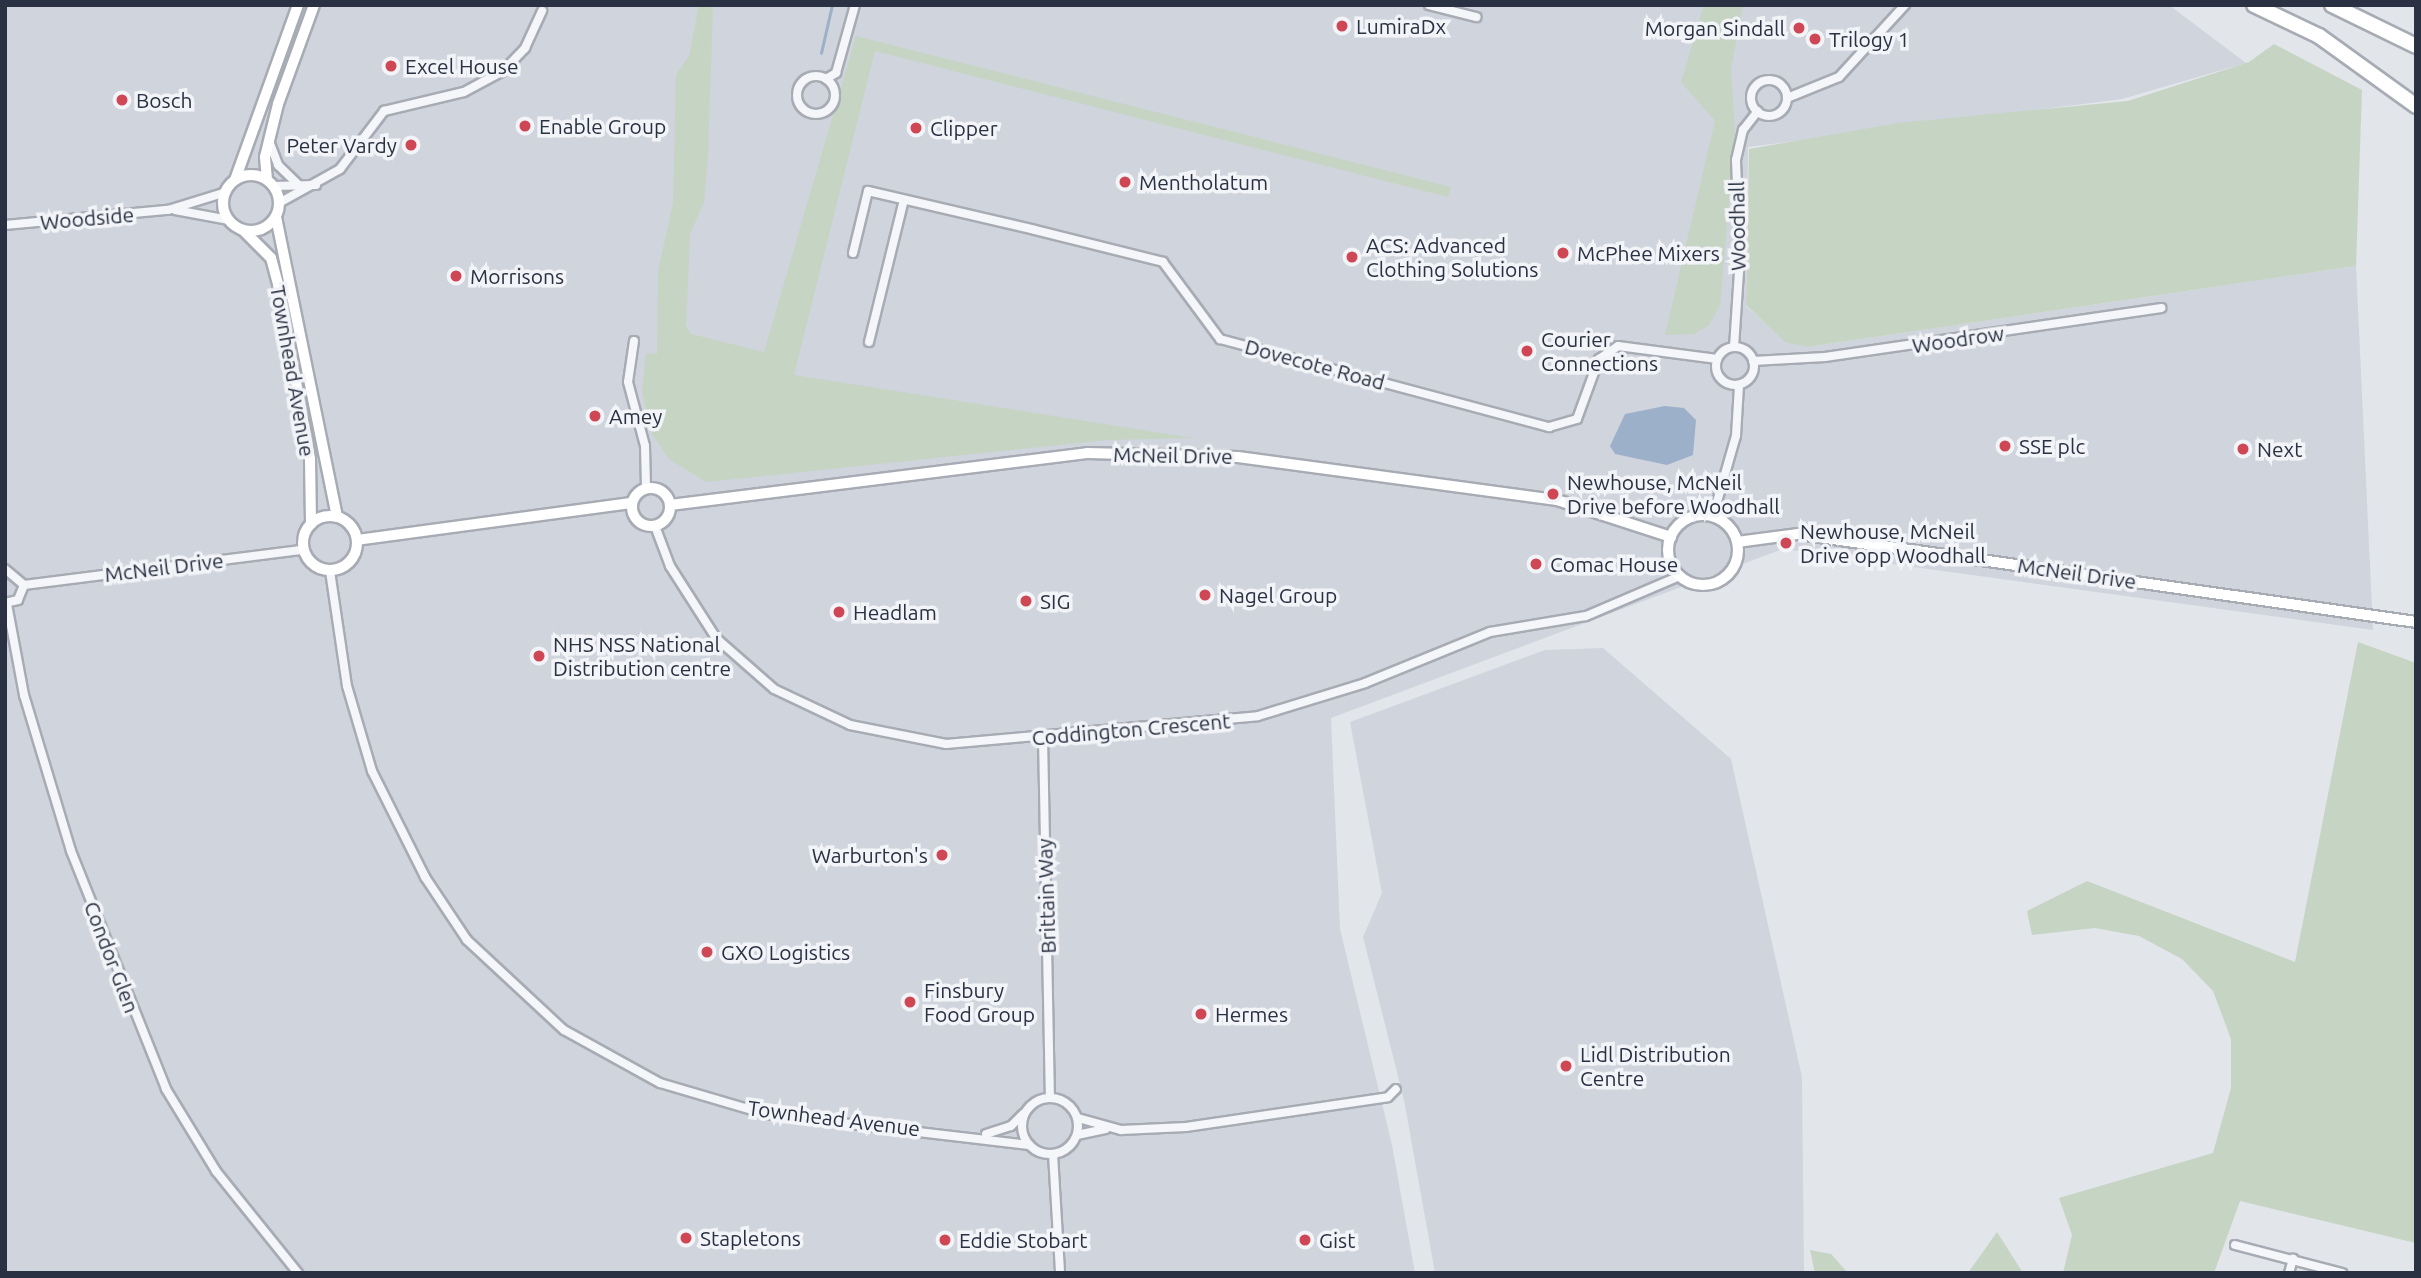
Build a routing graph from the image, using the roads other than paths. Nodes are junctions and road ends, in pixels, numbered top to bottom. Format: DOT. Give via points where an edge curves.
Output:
graph roads {
  1 [pos="298,5"];
  2 [pos="314,5"];
  3 [pos="855,5"];
  4 [pos="1429,5"];
  5 [pos="1905,5"];
  6 [pos="2254,5"];
  7 [pos="2332,5"];
  8 [pos="542,10"];
  9 [pos="1476,18"];
  10 [pos="2416,46"];
  11 [pos="826,79"];
  12 [pos="1787,98"];
  13 [pos="2416,106"];
  14 [pos="1758,111"];
  15 [pos="268,139"];
  16 [pos="235,180"];
  17 [pos="270,183"];
  18 [pos="300,186"];
  19 [pos="316,186"];
  20 [pos="226,192"];
  21 [pos="904,200"];
  22 [pos="279,203"];
  23 [pos="168,210"];
  24 [pos="276,217"];
  25 [pos="229,220"];
  26 [pos="5,225"];
  27 [pos="244,230"];
  28 [pos="853,253"];
  29 [pos="2161,308"];
  30 [pos="634,341"];
  31 [pos="869,342"];
  32 [pos="1734,347"];
  33 [pos="1717,359"];
  34 [pos="1754,361"];
  35 [pos="1739,385"];
  36 [pos="646,488"];
  37 [pos="632,503"];
  38 [pos="670,505"];
  39 [pos="1713,516"];
  40 [pos="337,517"];
  41 [pos="311,524"];
  42 [pos="654,526"];
  43 [pos="1671,537"];
  44 [pos="357,540"];
  45 [pos="1737,542"];
  46 [pos="303,550"];
  47 [pos="5,569"];
  48 [pos="330,571"];
  49 [pos="1679,576"];
  50 [pos="24,585"];
  51 [pos="6,603"];
  52 [pos="2416,622"];
  53 [pos="1043,737"];
  54 [pos="1396,1088"];
  55 [pos="1050,1097"];
  56 [pos="1025,1111"];
  57 [pos="1077,1118"];
  58 [pos="1106,1129"];
  59 [pos="1077,1135"];
  60 [pos="980,1136"];
  61 [pos="1029,1145"];
  62 [pos="1052,1154"];
  63 [pos="2235,1245"];
  64 [pos="2293,1259"];
  65 [pos="298,1273"];
  66 [pos="1060,1273"];
  67 [pos="2289,1273"];
  68 [pos="2342,1273"];
  1 -- 16 [label="street"];
  2 -- 15 [label="street"];
  3 -- 11 [label="street" via="836,73"];
  4 -- 9 [label="street"];
  5 -- 12 [label="street" via="1839,78"];
  6 -- 13 [label="highway" via="2319,36"];
  7 -- 10 [label="highway"];
  8 -- 19 [label="street" via="525,48 503,71 464,92 384,111 340,169"];
  11 -- 11 [label="street" via="834,90 832,105 822,113 807,112 799,88 810,78"];
  12 -- 14 [label="street" via="1776,115"];
  12 -- 14 [label="street, Woodhall" via="1779,83 1761,82 1752,95"];
  14 -- 32 [label="street, Woodhall" via="1743,130 1736,160 1740,256"];
  15 -- 17 [label="street"];
  15 -- 18 [label="street" via="278,165"];
  16 -- 17 [label="street"];
  16 -- 20 [label="street"];
  17 -- 18 [label="street"];
  17 -- 22 [label="street"];
  18 -- 19 [label="street"];
  19 -- 22 [label="street"];
  20 -- 23 [label="street, Woodside"];
  20 -- 25 [label="street"];
  21 -- 28 [label="street, Dovecote Road" via="868,191"];
  21 -- 31 [label="street"];
  21 -- 33 [label="street, Dovecote Road" via="1163,262 1220,339 1549,427 1577,419 1599,359 1618,346"];
  22 -- 24 [label="street"];
  23 -- 25 [label="street, Woodside"];
  23 -- 26 [label="street, Woodside"];
  24 -- 27 [label="street" via="262,229"];
  24 -- 40 [label="street, Townhead Avenue"];
  25 -- 27 [label="street"];
  27 -- 41 [label="street, Townhead Avenue" via="271,258 278,284 310,459"];
  29 -- 34 [label="street, Woodrow" via="1825,357"];
  30 -- 36 [label="street" via="628,382 645,446"];
  32 -- 33 [label="street"];
  32 -- 34 [label="street"];
  33 -- 35 [label="street" via="1719,376"];
  34 -- 35 [label="street" via="1750,377"];
  35 -- 39 [label="street" via="1735,436"];
  36 -- 37 [label="street"];
  36 -- 38 [label="street" via="664,493"];
  37 -- 42 [label="street, Coddington Crescent" via="636,519"];
  37 -- 44 [label="street"];
  38 -- 42 [label="street"];
  38 -- 43 [label="street, McNeil Drive" via="1087,453 1238,457 1557,500"];
  39 -- 43 [label="street" via="1692,516"];
  39 -- 45 [label="street" via="1729,526"];
  40 -- 41 [label="street"];
  40 -- 44 [label="street"];
  41 -- 46 [label="street"];
  42 -- 53 [label="street, Coddington Crescent" via="670,566 716,638 785,696 850,725 946,744"];
  43 -- 49 [label="street" via="1669,558"];
  44 -- 48 [label="street" via="347,565"];
  45 -- 49 [label="street" via="1734,566 1717,582 1697,584"];
  45 -- 52 [label="street, McNeil Drive" via="1798,534"];
  46 -- 48 [label="street" via="313,565"];
  46 -- 50 [label="street, McNeil Drive"];
  47 -- 50 [label="street"];
  48 -- 60 [label="street, Townhead Avenue" via="347,686 372,771 425,877 467,940 564,1030 660,1083 765,1114"];
  49 -- 53 [label="street, Coddington Crescent" via="1586,616 1490,632 1365,683 1258,716"];
  50 -- 51 [label="street" via="18,600"];
  51 -- 65 [label="street, Condor Glen" via="24,695 62,825 166,1090 216,1171"];
  53 -- 55 [label="street, Brittain Way"];
  54 -- 58 [label="street" via="1388,1097 1240,1120"];
  55 -- 56 [label="street"];
  55 -- 57 [label="street" via="1069,1104"];
  56 -- 60 [label="street, Townhead Avenue" via="1011,1126"];
  56 -- 61 [label="street" via="1021,1129"];
  57 -- 58 [label="street"];
  57 -- 59 [label="street"];
  58 -- 59 [label="street"];
  59 -- 62 [label="street"];
  60 -- 61 [label="street, Townhead Avenue"];
  61 -- 62 [label="street"];
  62 -- 66 [label="street"];
  63 -- 64 [label="street"];
  64 -- 67 [label="street"];
  64 -- 68 [label="street"];
}
